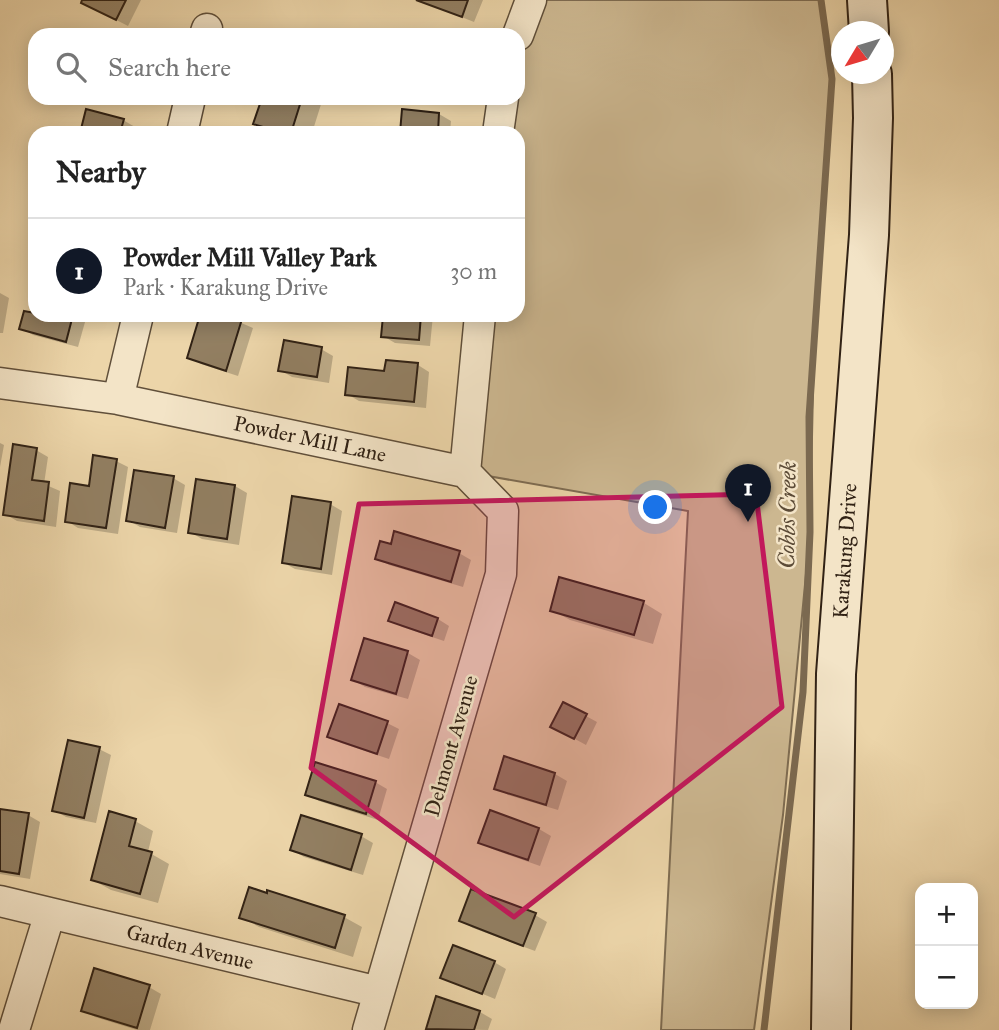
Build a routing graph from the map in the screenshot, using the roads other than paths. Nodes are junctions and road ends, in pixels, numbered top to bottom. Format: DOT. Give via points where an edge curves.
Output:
graph roads {
  1 [pos="531,0"];
  2 [pos="867,0"];
  3 [pos="868,21"];
  4 [pos="521,28"];
  5 [pos="872,84"];
  6 [pos="188,105"];
  7 [pos="502,105"];
  8 [pos="184,126"];
  9 [pos="499,126"];
  10 [pos="136,322"];
  11 [pos="480,322"];
  12 [pos="0,383"];
  13 [pos="118,399"];
  14 [pos="465,472"];
  15 [pos="0,901"];
  16 [pos="50,913"];
  17 [pos="379,992"];
  18 [pos="15,1030"];
  19 [pos="368,1030"];
  20 [pos="831,1030"];
  1 -- 4 [label="street"];
  2 -- 3 [label="street"];
  5 -- 20 [label="street, Karakung Drive" via="869,235 836,674"];
  6 -- 8 [label="street"];
  7 -- 9 [label="street"];
  10 -- 13 [label="street"];
  11 -- 14 [label="street"];
  12 -- 13 [label="street, Powder Mill Lane"];
  13 -- 14 [label="street, Powder Mill Lane"];
  14 -- 17 [label="street, Delmont Avenue" via="503,511 501,574"];
  15 -- 16 [label="street, Garden Avenue"];
  16 -- 17 [label="street, Garden Avenue"];
  16 -- 18 [label="street"];
  17 -- 19 [label="street, Delmont Avenue"];
}
